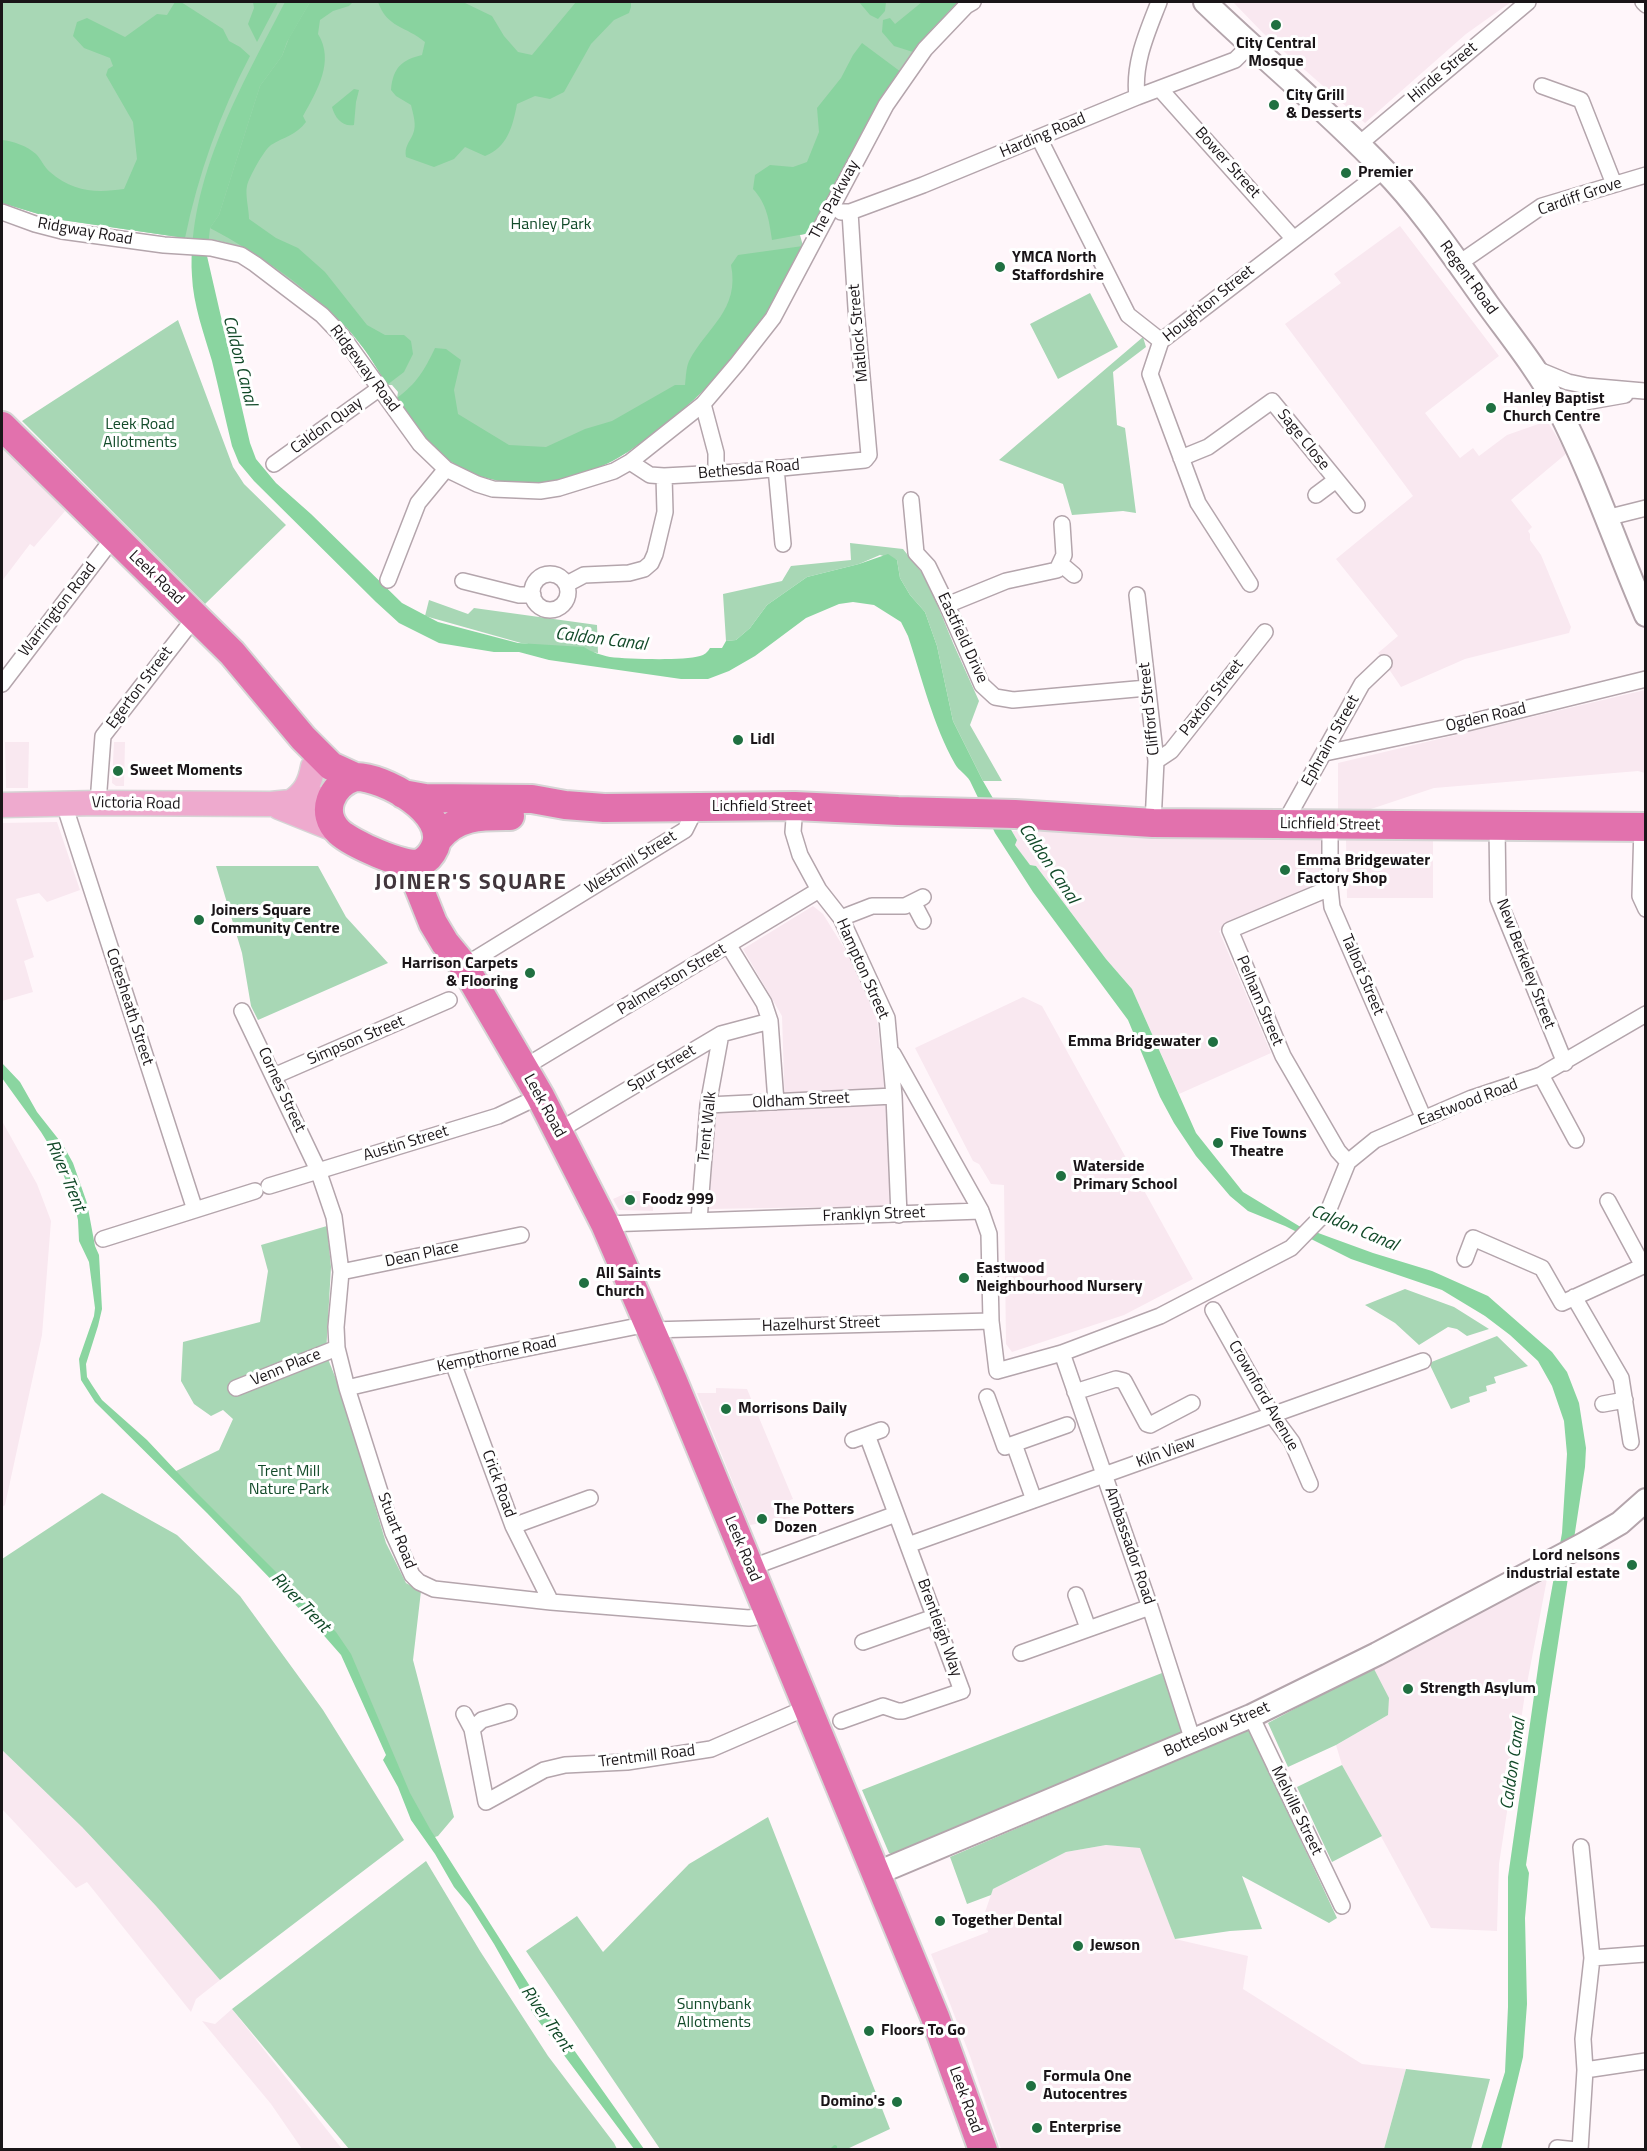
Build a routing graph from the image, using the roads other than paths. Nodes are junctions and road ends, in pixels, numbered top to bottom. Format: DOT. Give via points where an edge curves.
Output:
graph roads {
  1 [pos="973,2"];
  2 [pos="1159,2"];
  3 [pos="1205,2"];
  4 [pos="1528,2"];
  5 [pos="1250,45"];
  6 [pos="1542,86"];
  7 [pos="1160,89"];
  8 [pos="1137,97"];
  9 [pos="1040,138"];
  10 [pos="1358,145"];
  11 [pos="1384,170"];
  12 [pos="1646,175"];
  13 [pos="1614,184"];
  14 [pos="2,212"];
  15 [pos="830,212"];
  16 [pos="850,212"];
  17 [pos="1293,238"];
  18 [pos="211,248"];
  19 [pos="1458,264"];
  20 [pos="1161,340"];
  21 [pos="1534,368"];
  22 [pos="380,388"];
  23 [pos="1645,391"];
  24 [pos="704,404"];
  25 [pos="1557,406"];
  26 [pos="2,426"];
  27 [pos="869,455"];
  28 [pos="1181,458"];
  29 [pos="630,462"];
  30 [pos="274,464"];
  31 [pos="776,468"];
  32 [pos="446,469"];
  33 [pos="716,473"];
  34 [pos="664,477"];
  35 [pos="1336,480"];
  36 [pos="477,484"];
  37 [pos="1316,495"];
  38 [pos="910,500"];
  39 [pos="1357,505"];
  40 [pos="1646,508"];
  41 [pos="1606,518"];
  42 [pos="1062,524"];
  43 [pos="114,537"];
  44 [pos="783,544"];
  45 [pos="1060,564"];
  46 [pos="1074,575"];
  47 [pos="388,580"];
  48 [pos="463,581"];
  49 [pos="567,584"];
  50 [pos="1250,584"];
  51 [pos="533,595"];
  52 [pos="1137,595"];
  53 [pos="948,605"];
  54 [pos="1646,615"];
  55 [pos="196,616"];
  56 [pos="1265,632"];
  57 [pos="1384,663"];
  58 [pos="1646,679"];
  59 [pos="2,684"];
  60 [pos="1147,688"];
  61 [pos="303,738"];
  62 [pos="1325,753"];
  63 [pos="1156,761"];
  64 [pos="313,767"];
  65 [pos="355,777"];
  66 [pos="403,794"];
  67 [pos="331,797"];
  68 [pos="98,803"];
  69 [pos="281,803"];
  70 [pos="64,804"];
  71 [pos="2,805"];
  72 [pos="565,805"];
  73 [pos="795,806"];
  74 [pos="696,808"];
  75 [pos="1154,823"];
  76 [pos="1284,824"];
  77 [pos="1330,825"];
  78 [pos="1497,826"];
  79 [pos="1644,827"];
  80 [pos="339,831"];
  81 [pos="436,845"];
  82 [pos="406,863"];
  83 [pos="1330,888"];
  84 [pos="819,891"];
  85 [pos="1646,909"];
  86 [pos="841,918"];
  87 [pos="923,921"];
  88 [pos="729,946"];
  89 [pos="464,966"];
  90 [pos="443,1008"];
  91 [pos="242,1011"];
  92 [pos="1646,1014"];
  93 [pos="770,1021"];
  94 [pos="721,1034"];
  95 [pos="890,1049"];
  96 [pos="1565,1063"];
  97 [pos="523,1068"];
  98 [pos="1541,1075"];
  99 [pos="274,1076"];
  100 [pos="540,1096"];
  101 [pos="894,1096"];
  102 [pos="776,1102"];
  103 [pos="708,1105"];
  104 [pos="1424,1119"];
  105 [pos="558,1131"];
  106 [pos="1576,1140"];
  107 [pos="1348,1162"];
  108 [pos="318,1170"];
  109 [pos="1608,1201"];
  110 [pos="195,1210"];
  111 [pos="981,1211"];
  112 [pos="899,1215"];
  113 [pos="699,1220"];
  114 [pos="605,1224"];
  115 [pos="521,1235"];
  116 [pos="103,1239"];
  117 [pos="1465,1259"];
  118 [pos="1644,1265"];
  119 [pos="340,1272"];
  120 [pos="1568,1300"];
  121 [pos="1213,1310"];
  122 [pos="992,1321"];
  123 [pos="649,1327"];
  124 [pos="337,1348"];
  125 [pos="1062,1353"];
  126 [pos="1423,1361"];
  127 [pos="453,1363"];
  128 [pos="236,1388"];
  129 [pos="347,1388"];
  130 [pos="1075,1392"];
  131 [pos="987,1396"];
  132 [pos="1625,1400"];
  133 [pos="1192,1403"];
  134 [pos="1602,1404"];
  135 [pos="1272,1415"];
  136 [pos="1067,1425"];
  137 [pos="867,1435"];
  138 [pos="1631,1442"];
  139 [pos="1014,1444"];
  140 [pos="1105,1475"];
  141 [pos="1310,1484"];
  142 [pos="590,1498"];
  143 [pos="1034,1500"];
  144 [pos="1646,1500"];
  145 [pos="896,1514"];
  146 [pos="513,1526"];
  147 [pos="908,1545"];
  148 [pos="750,1568"];
  149 [pos="1076,1595"];
  150 [pos="551,1602"];
  151 [pos="1150,1607"];
  152 [pos="769,1615"];
  153 [pos="934,1617"];
  154 [pos="1088,1628"];
  155 [pos="863,1642"];
  156 [pos="1021,1653"];
  157 [pos="808,1707"];
  158 [pos="509,1712"];
  159 [pos="464,1714"];
  160 [pos="1251,1716"];
  161 [pos="841,1721"];
  162 [pos="472,1729"];
  163 [pos="1193,1741"];
  164 [pos="1581,1848"];
  165 [pos="875,1874"];
  166 [pos="1342,1906"];
  167 [pos="1645,1954"];
  168 [pos="1592,1958"];
  169 [pos="1646,2061"];
  170 [pos="1585,2070"];
  171 [pos="1557,2148"];
  172 [pos="983,2150"];
  173 [pos="1579,2150"];
  1 -- 15 [label="street, The Parkway" via="925,49 886,105"];
  2 -- 8 [label="street" via="1139,57"];
  3 -- 5 [label="street, Regent Road"];
  4 -- 10 [label="street, Hinde Street"];
  5 -- 7 [label="street, Harding Road" via="1234,60"];
  5 -- 10 [label="street, Regent Road"];
  6 -- 13 [label="street" via="1581,100"];
  7 -- 8 [label="street, Harding Road"];
  7 -- 17 [label="street, Bower Street"];
  8 -- 9 [label="street, Harding Road"];
  9 -- 16 [label="street, Harding Road"];
  9 -- 20 [label="street" via="1128,315"];
  10 -- 11 [label="street, Regent Road"];
  11 -- 17 [label="street, Houghton Street"];
  11 -- 19 [label="street, Regent Road"];
  12 -- 13 [label="street, Cardiff Grove"];
  13 -- 19 [label="street, Cardiff Grove" via="1542,206"];
  14 -- 18 [label="street, Ridgway Road" via="62,231"];
  15 -- 16 [label="street, Harding Road"];
  15 -- 24 [label="street, The Parkway" via="773,318"];
  16 -- 27 [label="street, Matlock Street"];
  17 -- 20 [label="street, Houghton Street"];
  18 -- 22 [label="street, Ridgeway Road" via="241,255 322,315"];
  19 -- 21 [label="street, Regent Road"];
  20 -- 28 [label="street, Houghton Street" via="1150,374"];
  21 -- 23 [label="street" via="1568,382"];
  21 -- 25 [label="street, Regent Road"];
  22 -- 30 [label="street, Caldon Quay"];
  22 -- 32 [label="street, Ridgeway Road" via="420,444"];
  23 -- 25 [label="street"];
  24 -- 29 [label="street, The Parkway"];
  24 -- 33 [label="street" via="716,453"];
  25 -- 41 [label="street, Regent Road"];
  26 -- 43 [label="highway, Leek Road"];
  27 -- 31 [label="street, Bethesda Road" via="866,460"];
  28 -- 35 [label="street, Sage Close" via="1208,447 1272,401"];
  28 -- 50 [label="street, Houghton Street" via="1198,503"];
  29 -- 34 [label="street, Bethesda Road" via="650,475"];
  29 -- 36 [label="street, The Parkway" via="595,478 540,491 493,489"];
  31 -- 33 [label="street, Bethesda Road"];
  31 -- 44 [label="street"];
  32 -- 36 [label="street, Ridgeway Road"];
  32 -- 47 [label="street" via="418,503"];
  33 -- 34 [label="street, Bethesda Road"];
  34 -- 49 [label="street" via="664,519 651,563 629,573 584,575"];
  35 -- 37 [label="street"];
  35 -- 39 [label="street, Sage Close"];
  38 -- 53 [label="street, Eastfield Drive" via="916,553"];
  40 -- 41 [label="street"];
  41 -- 54 [label="street, Regent Road"];
  42 -- 45 [label="street" via="1064,555"];
  43 -- 55 [label="highway, Leek Road"];
  43 -- 59 [label="street, Warrington Road"];
  45 -- 46 [label="street"];
  45 -- 53 [label="street" via="1057,570 1006,581"];
  48 -- 51 [label="street"];
  49 -- 51 [label="street" via="558,576 547,574 537,580"];
  49 -- 51 [label="street" via="566,602 556,609 544,609"];
  52 -- 60 [label="street, Clifford Street"];
  53 -- 60 [label="street, Eastfield Drive" via="982,685 995,697 1013,700"];
  55 -- 61 [label="highway, Leek Road"];
  55 -- 68 [label="street, Egerton Street" via="103,736"];
  56 -- 63 [label="street, Paxton Street" via="1171,751"];
  57 -- 62 [label="street, Ephraim Street" via="1362,684"];
  58 -- 62 [label="street, Ogden Road"];
  60 -- 63 [label="street, Clifford Street"];
  61 -- 64 [label="highway, Leek Road"];
  61 -- 65 [label="highway, Leek Road" via="331,766"];
  62 -- 76 [label="street, Ephraim Street"];
  63 -- 75 [label="street, Clifford Street"];
  64 -- 67 [label="highway, Leek Road"];
  64 -- 69 [label="main road" via="307,788"];
  65 -- 66 [label="highway, Leek Road"];
  65 -- 67 [label="highway" via="343,783"];
  66 -- 72 [label="highway, Lichfield Street" via="425,798 532,799"];
  66 -- 81 [label="highway, Leek Road" via="433,819 437,826"];
  67 -- 69 [label="main road, Victoria Road"];
  67 -- 80 [label="highway" via="329,814"];
  68 -- 69 [label="main road, Victoria Road"];
  68 -- 70 [label="main road, Victoria Road"];
  69 -- 80 [label="main road, Victoria Road"];
  70 -- 71 [label="main road, Victoria Road"];
  70 -- 110 [label="street, Cotesheath Street"];
  72 -- 74 [label="highway, Lichfield Street"];
  72 -- 81 [label="highway, Lichfield Street" via="534,813 475,816 449,828"];
  73 -- 74 [label="highway, Lichfield Street"];
  73 -- 75 [label="highway, Lichfield Street"];
  73 -- 84 [label="street, Hampton Street" via="795,840"];
  74 -- 89 [label="street, Westmill Street" via="686,830"];
  75 -- 76 [label="highway, Lichfield Street"];
  76 -- 77 [label="highway, Lichfield Street"];
  77 -- 78 [label="highway, Lichfield Street"];
  77 -- 83 [label="street, Talbot Street"];
  78 -- 79 [label="highway, Lichfield Street"];
  78 -- 96 [label="street, New Berkeley Street" via="1498,899"];
  79 -- 85 [label="street" via="1640,896"];
  80 -- 82 [label="highway"];
  81 -- 82 [label="highway, Lichfield Street" via="423,862"];
  81 -- 89 [label="highway, Leek Road" via="436,874"];
  82 -- 89 [label="highway, Leek Road" via="433,923"];
  83 -- 104 [label="street, Talbot Street" via="1332,906"];
  83 -- 107 [label="street, Pelham Street" via="1230,930 1283,1056"];
  84 -- 86 [label="street, Hampton Street"];
  84 -- 88 [label="street, Palmerston Street"];
  86 -- 87 [label="street" via="872,906 905,906 918,899"];
  86 -- 95 [label="street, Hampton Street" via="886,1018"];
  88 -- 93 [label="street" via="764,1003"];
  88 -- 97 [label="street, Palmerston Street"];
  89 -- 97 [label="highway, Leek Road"];
  90 -- 99 [label="street, Simpson Street"];
  91 -- 99 [label="street, Cornes Street"];
  92 -- 96 [label="street, Eastwood Road"];
  93 -- 94 [label="street, Spur Street"];
  93 -- 102 [label="street"];
  94 -- 103 [label="street, Trent Walk"];
  94 -- 105 [label="street, Spur Street"];
  95 -- 101 [label="street, Hampton Street"];
  95 -- 111 [label="street"];
  96 -- 98 [label="street, Eastwood Road"];
  97 -- 100 [label="highway, Leek Road"];
  98 -- 104 [label="street, Eastwood Road"];
  98 -- 106 [label="street"];
  99 -- 108 [label="street, Cornes Street"];
  100 -- 105 [label="highway, Leek Road"];
  100 -- 108 [label="street, Austin Street" via="498,1116"];
  101 -- 102 [label="street, Oldham Street"];
  101 -- 112 [label="street, Hampton Street"];
  102 -- 103 [label="street, Oldham Street"];
  103 -- 113 [label="street, Trent Walk"];
  104 -- 107 [label="street, Eastwood Road" via="1375,1140"];
  105 -- 114 [label="highway, Leek Road"];
  107 -- 125 [label="street, Eastwood Road" via="1329,1209 1291,1248 1160,1316"];
  108 -- 110 [label="street, Austin Street"];
  108 -- 119 [label="street, Stuart Road" via="336,1223"];
  109 -- 118 [label="street"];
  110 -- 116 [label="street, Austin Street"];
  111 -- 112 [label="street, Franklyn Street"];
  111 -- 122 [label="street" via="989,1234"];
  112 -- 113 [label="street, Franklyn Street"];
  113 -- 114 [label="street, Franklyn Street"];
  114 -- 123 [label="highway, Leek Road"];
  115 -- 119 [label="street, Dean Place" via="506,1246"];
  117 -- 120 [label="street" via="1473,1238 1542,1268"];
  118 -- 120 [label="street"];
  119 -- 124 [label="street, Stuart Road"];
  120 -- 132 [label="street" via="1621,1378"];
  121 -- 135 [label="street, Crownford Avenue"];
  122 -- 123 [label="street, Hazelhurst Street"];
  122 -- 125 [label="street" via="997,1371"];
  123 -- 127 [label="street, Kempthorne Road"];
  123 -- 148 [label="highway, Leek Road"];
  124 -- 128 [label="street, Venn Place"];
  124 -- 129 [label="street, Stuart Road"];
  125 -- 130 [label="street, Ambassador Road"];
  126 -- 135 [label="street, Kiln View"];
  127 -- 129 [label="street, Kempthorne Road"];
  127 -- 146 [label="street, Crick Road"];
  129 -- 150 [label="street, Stuart Road" via="393,1533 412,1575 434,1589"];
  130 -- 133 [label="street" via="1116,1379 1124,1382 1150,1425"];
  130 -- 140 [label="street, Ambassador Road"];
  131 -- 139 [label="street" via="1005,1447"];
  132 -- 134 [label="street"];
  132 -- 138 [label="street"];
  135 -- 140 [label="street, Kiln View"];
  135 -- 141 [label="street, Crownford Avenue" via="1292,1442"];
  136 -- 139 [label="street"];
  137 -- 145 [label="street, Brentleigh Way"];
  139 -- 143 [label="street"];
  140 -- 143 [label="street, Kiln View"];
  140 -- 151 [label="street, Ambassador Road"];
  142 -- 146 [label="street"];
  143 -- 147 [label="street, Kiln View"];
  144 -- 160 [label="street, Botteslow Street" via="1620,1523 1584,1544"];
  145 -- 147 [label="street, Brentleigh Way"];
  145 -- 148 [label="street"];
  146 -- 150 [label="street, Crick Road"];
  147 -- 153 [label="street, Brentleigh Way"];
  148 -- 152 [label="highway, Leek Road"];
  149 -- 154 [label="street"];
  150 -- 152 [label="street, Stuart Road" via="749,1618"];
  151 -- 154 [label="street"];
  151 -- 163 [label="street, Ambassador Road"];
  152 -- 157 [label="highway, Leek Road"];
  153 -- 155 [label="street"];
  153 -- 161 [label="street, Brentleigh Way" via="962,1691 903,1711 883,1706"];
  154 -- 156 [label="street"];
  157 -- 162 [label="street, Trentmill Road" via="711,1749 543,1770 486,1802"];
  157 -- 165 [label="highway, Leek Road"];
  158 -- 162 [label="street" via="483,1720"];
  159 -- 162 [label="street"];
  160 -- 163 [label="street, Botteslow Street"];
  160 -- 166 [label="street, Melville Street"];
  163 -- 165 [label="street, Botteslow Street"];
  164 -- 168 [label="street"];
  165 -- 172 [label="highway, Leek Road" via="935,2017"];
  167 -- 168 [label="street"];
  168 -- 170 [label="street" via="1583,2039"];
  169 -- 170 [label="street"];
  170 -- 173 [label="street"];
  171 -- 173 [label="street"];
}
